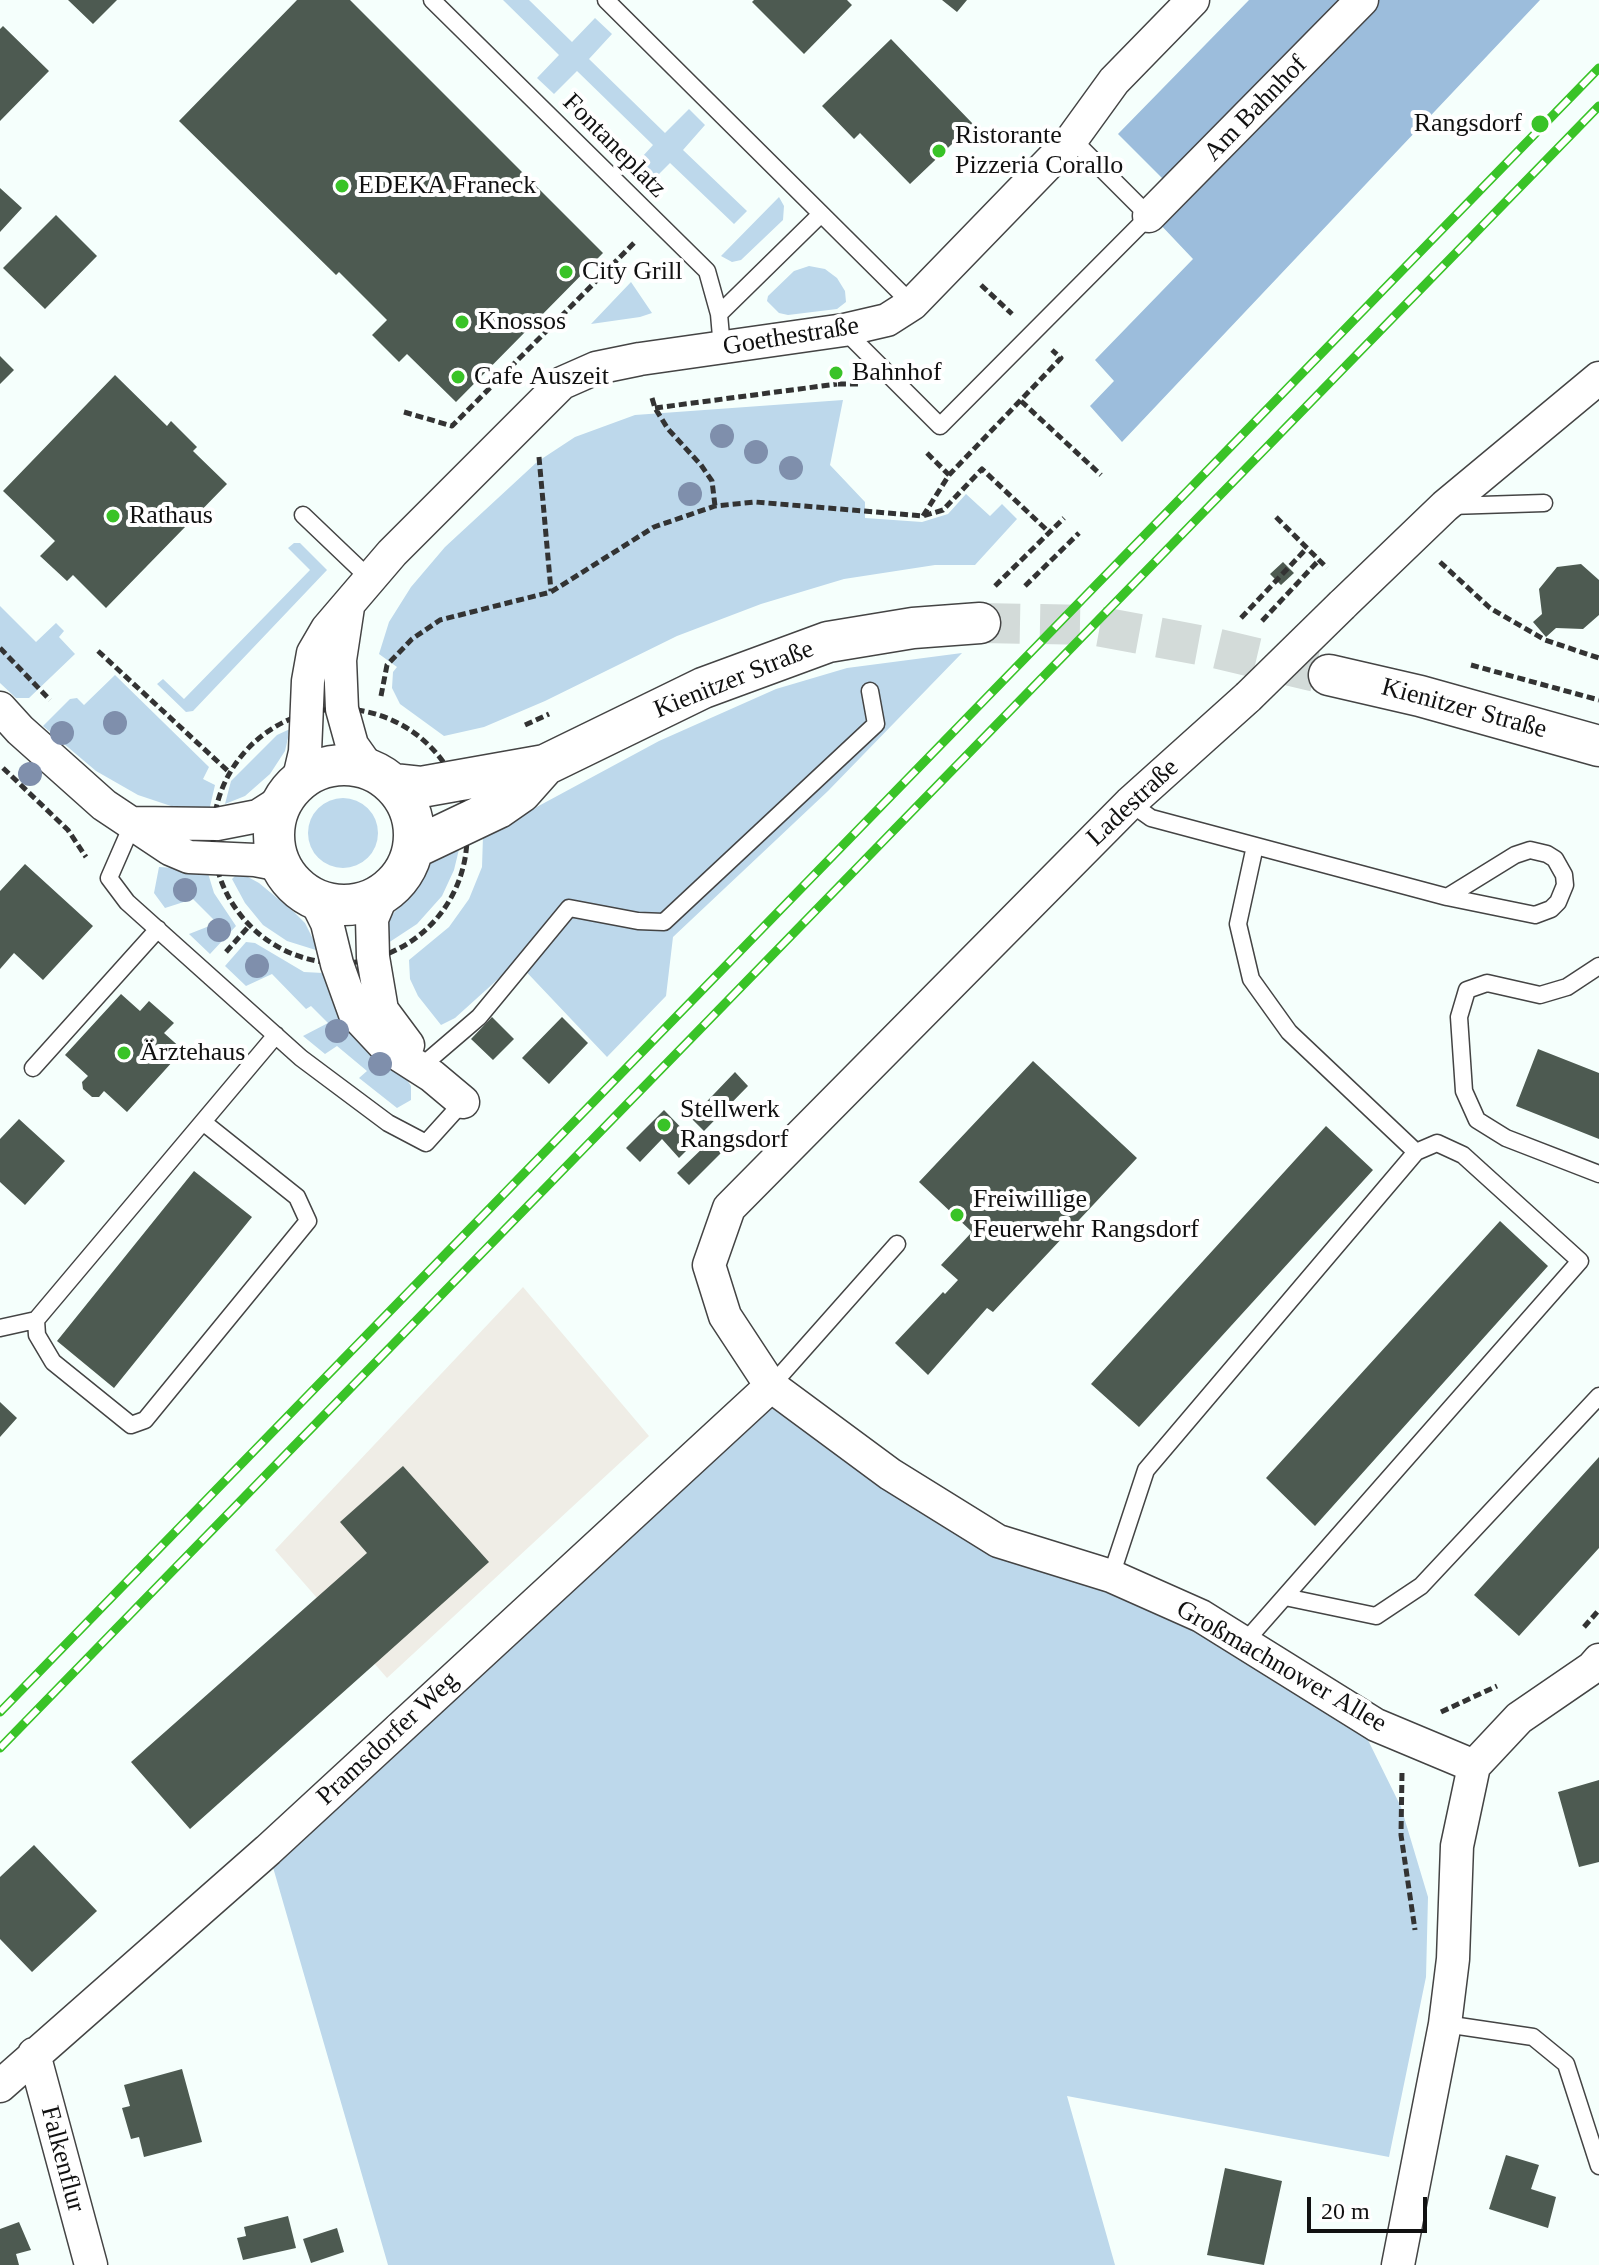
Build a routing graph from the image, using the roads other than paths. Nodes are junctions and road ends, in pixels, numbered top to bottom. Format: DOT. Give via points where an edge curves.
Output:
graph roads {
  1 [pos="432,0"];
  2 [pos="606,0"];
  3 [pos="1193,0"];
  4 [pos="1362,0"];
  5 [pos="1072,139"];
  6 [pos="820,215"];
  7 [pos="1149,216"];
  8 [pos="912,304"];
  9 [pos="719,314"];
  10 [pos="844,330"];
  11 [pos="722,348"];
  12 [pos="1599,378"];
  13 [pos="1544,503"];
  14 [pos="1445,506"];
  15 [pos="303,515"];
  16 [pos="369,578"];
  17 [pos="349,604"];
  18 [pos="985,607"];
  19 [pos="1329,675"];
  20 [pos="870,691"];
  21 [pos="0,708"];
  22 [pos="1599,746"];
  23 [pos="545,765"];
  24 [pos="381,776"];
  25 [pos="291,791"];
  26 [pos="1130,803"];
  27 [pos="133,823"];
  28 [pos="1255,846"];
  29 [pos="414,848"];
  30 [pos="281,865"];
  31 [pos="382,895"];
  32 [pos="1447,897"];
  33 [pos="315,899"];
  34 [pos="158,929"];
  35 [pos="1599,966"];
  36 [pos="276,1035"];
  37 [pos="33,1068"];
  38 [pos="428,1070"];
  39 [pos="463,1102"];
  40 [pos="203,1122"];
  41 [pos="1416,1152"];
  42 [pos="1599,1174"];
  43 [pos="897,1244"];
  44 [pos="709,1265"];
  45 [pos="36,1320"];
  46 [pos="0,1328"];
  47 [pos="771,1386"];
  48 [pos="1599,1396"];
  49 [pos="1111,1576"];
  50 [pos="1285,1597"];
  51 [pos="1243,1644"];
  52 [pos="1599,1660"];
  53 [pos="1474,1766"];
  54 [pos="1445,2024"];
  55 [pos="34,2054"];
  56 [pos="0,2086"];
  57 [pos="1599,2166"];
  58 [pos="91,2265"];
  59 [pos="1398,2265"];
  1 -- 9 [label="lane, Fontaneplatz" via="707,271"];
  2 -- 6 [label="lane"];
  3 -- 5 [label="street, Goethestraße" via="1114,81"];
  4 -- 7 [label="street, Am Bahnhof"];
  5 -- 7 [label="lane"];
  5 -- 8 [label="street, Goethestraße"];
  6 -- 8 [label="lane"];
  6 -- 9 [label="lane"];
  7 -- 10 [label="lane" via="940,426"];
  8 -- 10 [label="street, Goethestraße" via="887,320"];
  9 -- 11 [label="lane, Fontaneplatz"];
  10 -- 11 [label="street, Goethestraße"];
  11 -- 16 [label="street, Goethestraße" via="596,368 562,383"];
  12 -- 14 [label="street, Ladestraße"];
  13 -- 14 [label="lane"];
  14 -- 26 [label="street, Ladestraße, bridge"];
  15 -- 16 [label="lane"];
  16 -- 17 [label="street, Goethestraße"];
  17 -- 24 [label="street, Goethestraße" via="340,660 342,709 352,745"];
  17 -- 25 [label="street, Goethestraße" via="313,653 305,752"];
  18 -- 23 [label="street, Kienitzer Straße" via="913,628 828,642 703,688"];
  19 -- 22 [label="street, Kienitzer Straße"];
  20 -- 38 [label="lane" via="876,724 664,922 569,908"];
  21 -- 27 [label="street" via="104,805"];
  23 -- 24 [label="street, Kienitzer Straße" via="421,787"];
  23 -- 29 [label="street, Kienitzer Straße" via="498,808"];
  24 -- 25 [label="street" via="351,765 332,766 314,771"];
  24 -- 29 [label="street" via="412,814"];
  25 -- 27 [label="street" via="258,816 217,824"];
  25 -- 30 [label="street" via="276,816"];
  26 -- 28 [label="lane" via="1151,818"];
  26 -- 44 [label="street, Ladestraße" via="729,1208"];
  27 -- 30 [label="street" via="189,857"];
  27 -- 34 [label="lane" via="109,878"];
  28 -- 32 [label="lane"];
  28 -- 41 [label="lane" via="1238,924 1251,979 1289,1032"];
  29 -- 31 [label="street" via="403,875"];
  30 -- 33 [label="street" via="289,879"];
  31 -- 33 [label="street" via="349,906"];
  31 -- 38 [label="street" via="372,919 382,1010"];
  32 -- 32 [label="lane" via="1535,915 1558,902 1564,875 1555,859 1530,850"];
  33 -- 38 [label="street" via="355,1014 385,1046"];
  34 -- 36 [label="lane"];
  34 -- 37 [label="lane"];
  35 -- 42 [label="lane" via="1567,987 1540,995 1487,983 1467,990 1459,1017 1464,1091 1477,1120 1506,1138"];
  36 -- 39 [label="lane" via="388,1123 426,1143"];
  36 -- 40 [label="lane"];
  38 -- 39 [label="street"];
  40 -- 45 [label="lane"];
  40 -- 45 [label="lane" via="297,1197 308,1221 145,1420 131,1425 53,1362 37,1335"];
  41 -- 49 [label="lane" via="1146,1470"];
  41 -- 50 [label="lane" via="1437,1143 1463,1155 1580,1261"];
  43 -- 47 [label="lane"];
  44 -- 47 [label="street, Großmachnower Allee" via="725,1316"];
  45 -- 46 [label="lane"];
  47 -- 49 [label="street, Großmachnower Allee" via="890,1474 998,1541"];
  47 -- 55 [label="street, Pramsdorfer Weg" via="268,1850"];
  48 -- 50 [label="lane" via="1421,1586 1376,1616"];
  49 -- 51 [label="street, Großmachnower Allee" via="1201,1616"];
  50 -- 51 [label="lane"];
  51 -- 53 [label="street, Großmachnower Allee" via="1376,1725"];
  52 -- 53 [label="street" via="1519,1718"];
  53 -- 54 [label="street" via="1457,1846"];
  54 -- 57 [label="lane" via="1533,2037 1566,2064"];
  54 -- 59 [label="street"];
  55 -- 56 [label="street, Pramsdorfer Weg"];
  55 -- 58 [label="street, Falkenflur"];
}
